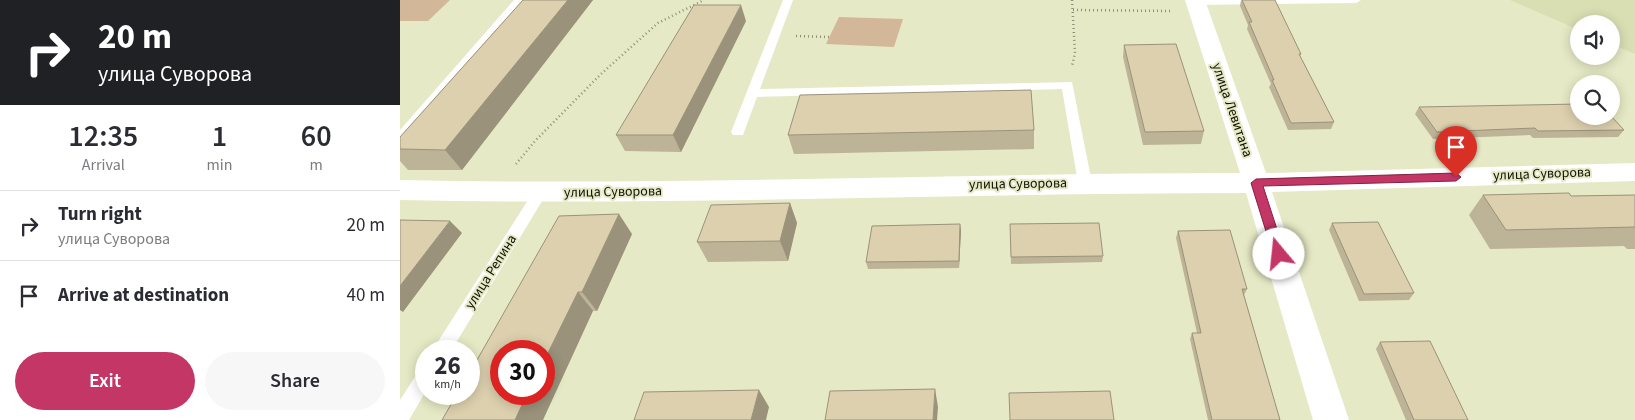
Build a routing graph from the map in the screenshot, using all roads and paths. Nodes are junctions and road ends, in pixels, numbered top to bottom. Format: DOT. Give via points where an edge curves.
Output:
graph roads {
  1 [pos="520,0"];
  2 [pos="704,0"];
  3 [pos="788,0"];
  4 [pos="1072,0"];
  5 [pos="1356,0"];
  6 [pos="1306,1"];
  7 [pos="1196,5"];
  8 [pos="1073,10"];
  9 [pos="773,36"];
  10 [pos="829,37"];
  11 [pos="1068,85"];
  12 [pos="752,93"];
  13 [pos="738,132"];
  14 [pos="400,138"];
  15 [pos="1635,172"];
  16 [pos="1085,183"];
  17 [pos="1256,183"];
  18 [pos="400,190"];
  19 [pos="493,192"];
  20 [pos="540,193"];
  21 [pos="448,340"];
  22 [pos="415,393"];
  23 [pos="400,417"];
  24 [pos="1331,420"];
  1 -- 14 [label="lane"];
  2 -- 19 [label="path" via="658,23 601,74 536,140"];
  3 -- 9 [label="lane"];
  4 -- 8 [label="path"];
  5 -- 6 [label="lane"];
  6 -- 7 [label="lane"];
  7 -- 8 [label="path"];
  7 -- 17 [label="street, улица Левитана"];
  8 -- 11 [label="path" via="1076,53"];
  9 -- 10 [label="path"];
  9 -- 12 [label="lane"];
  11 -- 12 [label="lane"];
  11 -- 16 [label="lane"];
  12 -- 13 [label="lane"];
  15 -- 17 [label="street, улица Суворова"];
  16 -- 17 [label="street, улица Суворова"];
  16 -- 20 [label="street, улица Суворова"];
  17 -- 24 [label="street, улица Левитана"];
  18 -- 19 [label="street, улица Суворова"];
  19 -- 20 [label="street, улица Суворова"];
  20 -- 21 [label="lane, улица Репина"];
  22 -- 23 [label="lane"];
}
